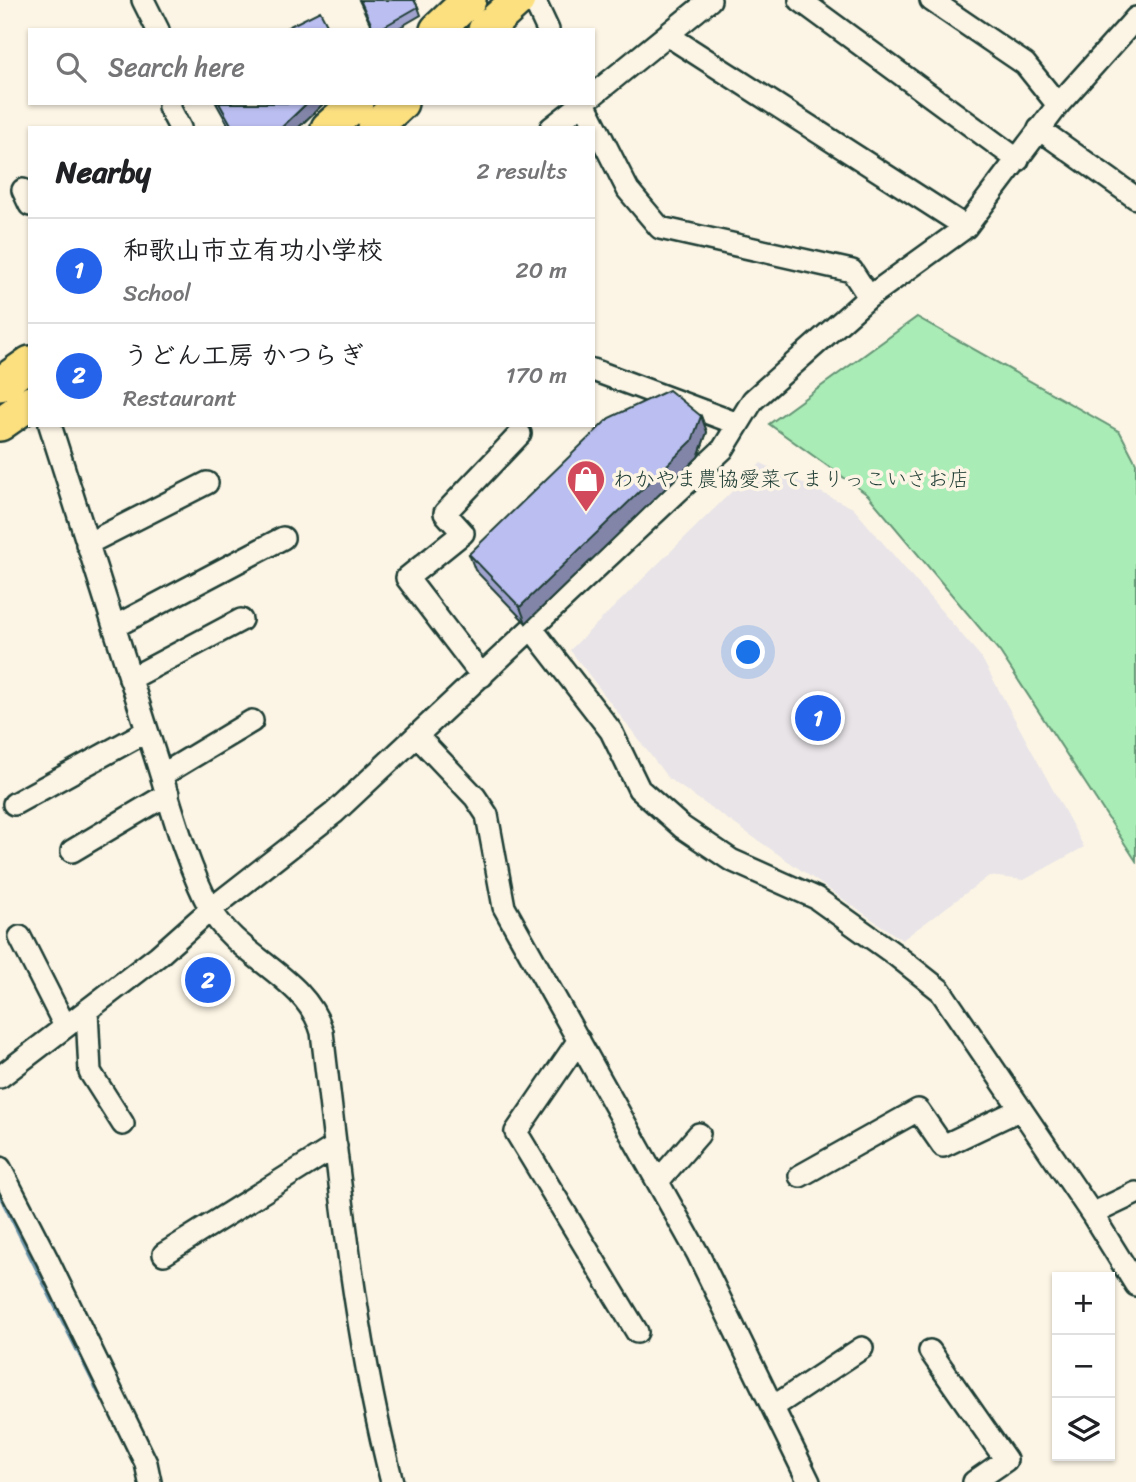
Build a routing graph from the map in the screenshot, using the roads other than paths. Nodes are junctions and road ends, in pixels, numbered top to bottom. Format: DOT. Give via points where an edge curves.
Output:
graph roads {
  1 [pos="143,0"];
  2 [pos="469,0"];
  3 [pos="519,0"];
  4 [pos="534,0"];
  5 [pos="710,0"];
  6 [pos="800,0"];
  7 [pos="931,0"];
  8 [pos="1136,18"];
  9 [pos="157,28"];
  10 [pos="439,28"];
  11 [pos="487,28"];
  12 [pos="547,28"];
  13 [pos="668,36"];
  14 [pos="595,93"];
  15 [pos="170,105"];
  16 [pos="354,105"];
  17 [pos="399,105"];
  18 [pos="580,105"];
  19 [pos="584,105"];
  20 [pos="1058,105"];
  21 [pos="179,126"];
  22 [pos="330,126"];
  23 [pos="376,126"];
  24 [pos="554,126"];
  25 [pos="595,126"];
  26 [pos="595,126"];
  27 [pos="1039,129"];
  28 [pos="1018,160"];
  29 [pos="1136,198"];
  30 [pos="966,227"];
  31 [pos="869,297"];
  32 [pos="595,371"];
  33 [pos="28,405"];
  34 [pos="0,424"];
  35 [pos="738,424"];
  36 [pos="51,427"];
  37 [pos="520,434"];
  38 [pos="207,483"];
  39 [pos="283,538"];
  40 [pos="87,544"];
  41 [pos="241,620"];
  42 [pos="114,627"];
  43 [pos="532,629"];
  44 [pos="482,676"];
  45 [pos="131,679"];
  46 [pos="252,721"];
  47 [pos="147,731"];
  48 [pos="417,736"];
  49 [pos="165,785"];
  50 [pos="14,804"];
  51 [pos="72,851"];
  52 [pos="211,909"];
  53 [pos="20,937"];
  54 [pos="87,1011"];
  55 [pos="65,1026"];
  56 [pos="579,1040"];
  57 [pos="0,1077"];
  58 [pos="1021,1108"];
  59 [pos="123,1124"];
  60 [pos="699,1134"];
  61 [pos="336,1146"];
  62 [pos="0,1168"];
  63 [pos="800,1176"];
  64 [pos="658,1181"];
  65 [pos="1136,1193"];
  66 [pos="1093,1214"];
  67 [pos="164,1254"];
  68 [pos="1136,1285"];
  69 [pos="637,1332"];
  70 [pos="862,1349"];
  71 [pos="930,1351"];
  72 [pos="773,1407"];
  73 [pos="150,1482"];
  74 [pos="392,1482"];
  75 [pos="809,1482"];
  76 [pos="974,1482"];
  1 -- 9 [label="street"];
  2 -- 10 [label="main road"];
  3 -- 11 [label="main road"];
  4 -- 12 [label="street"];
  5 -- 13 [label="street"];
  6 -- 28 [label="street"];
  7 -- 20 [label="street" via="1025,64"];
  8 -- 20 [label="street"];
  13 -- 14 [label="street"];
  13 -- 30 [label="street"];
  15 -- 21 [label="street"];
  16 -- 22 [label="main road"];
  17 -- 23 [label="main road"];
  18 -- 24 [label="street"];
  19 -- 25 [label="street"];
  20 -- 27 [label="street"];
  26 -- 31 [label="street" via="628,190 660,228 852,271"];
  27 -- 28 [label="street"];
  27 -- 29 [label="street"];
  28 -- 30 [label="street"];
  30 -- 31 [label="street"];
  31 -- 35 [label="street" via="753,400"];
  32 -- 35 [label="street"];
  33 -- 34 [label="main road"];
  35 -- 43 [label="street" via="723,449"];
  36 -- 40 [label="street"];
  37 -- 44 [label="street" via="445,513 463,533 407,578"];
  38 -- 40 [label="street"];
  39 -- 42 [label="street"];
  40 -- 42 [label="street"];
  41 -- 45 [label="street"];
  42 -- 45 [label="street"];
  43 -- 44 [label="street"];
  43 -- 58 [label="street" via="611,731 639,789 682,827 731,860 816,898 940,990"];
  44 -- 48 [label="street"];
  45 -- 47 [label="street"];
  46 -- 49 [label="street"];
  47 -- 49 [label="street"];
  47 -- 50 [label="street"];
  48 -- 52 [label="street" via="334,813"];
  48 -- 56 [label="street" via="487,815 504,907"];
  49 -- 51 [label="street"];
  49 -- 52 [label="street"];
  52 -- 54 [label="street"];
  52 -- 61 [label="street" via="248,950 302,995 317,1015"];
  53 -- 55 [label="street"];
  54 -- 55 [label="street"];
  54 -- 59 [label="street" via="90,1072"];
  55 -- 57 [label="street"];
  56 -- 64 [label="street"];
  56 -- 69 [label="street" via="516,1132"];
  58 -- 63 [label="street" via="943,1146 918,1110"];
  58 -- 66 [label="street"];
  60 -- 64 [label="street"];
  61 -- 67 [label="street"];
  61 -- 74 [label="street" via="377,1424"];
  62 -- 73 [label="street" via="140,1451"];
  64 -- 72 [label="street"];
  65 -- 66 [label="street"];
  66 -- 68 [label="street"];
  70 -- 72 [label="street"];
  71 -- 76 [label="street" via="1006,1460"];
  72 -- 75 [label="street"];
}
